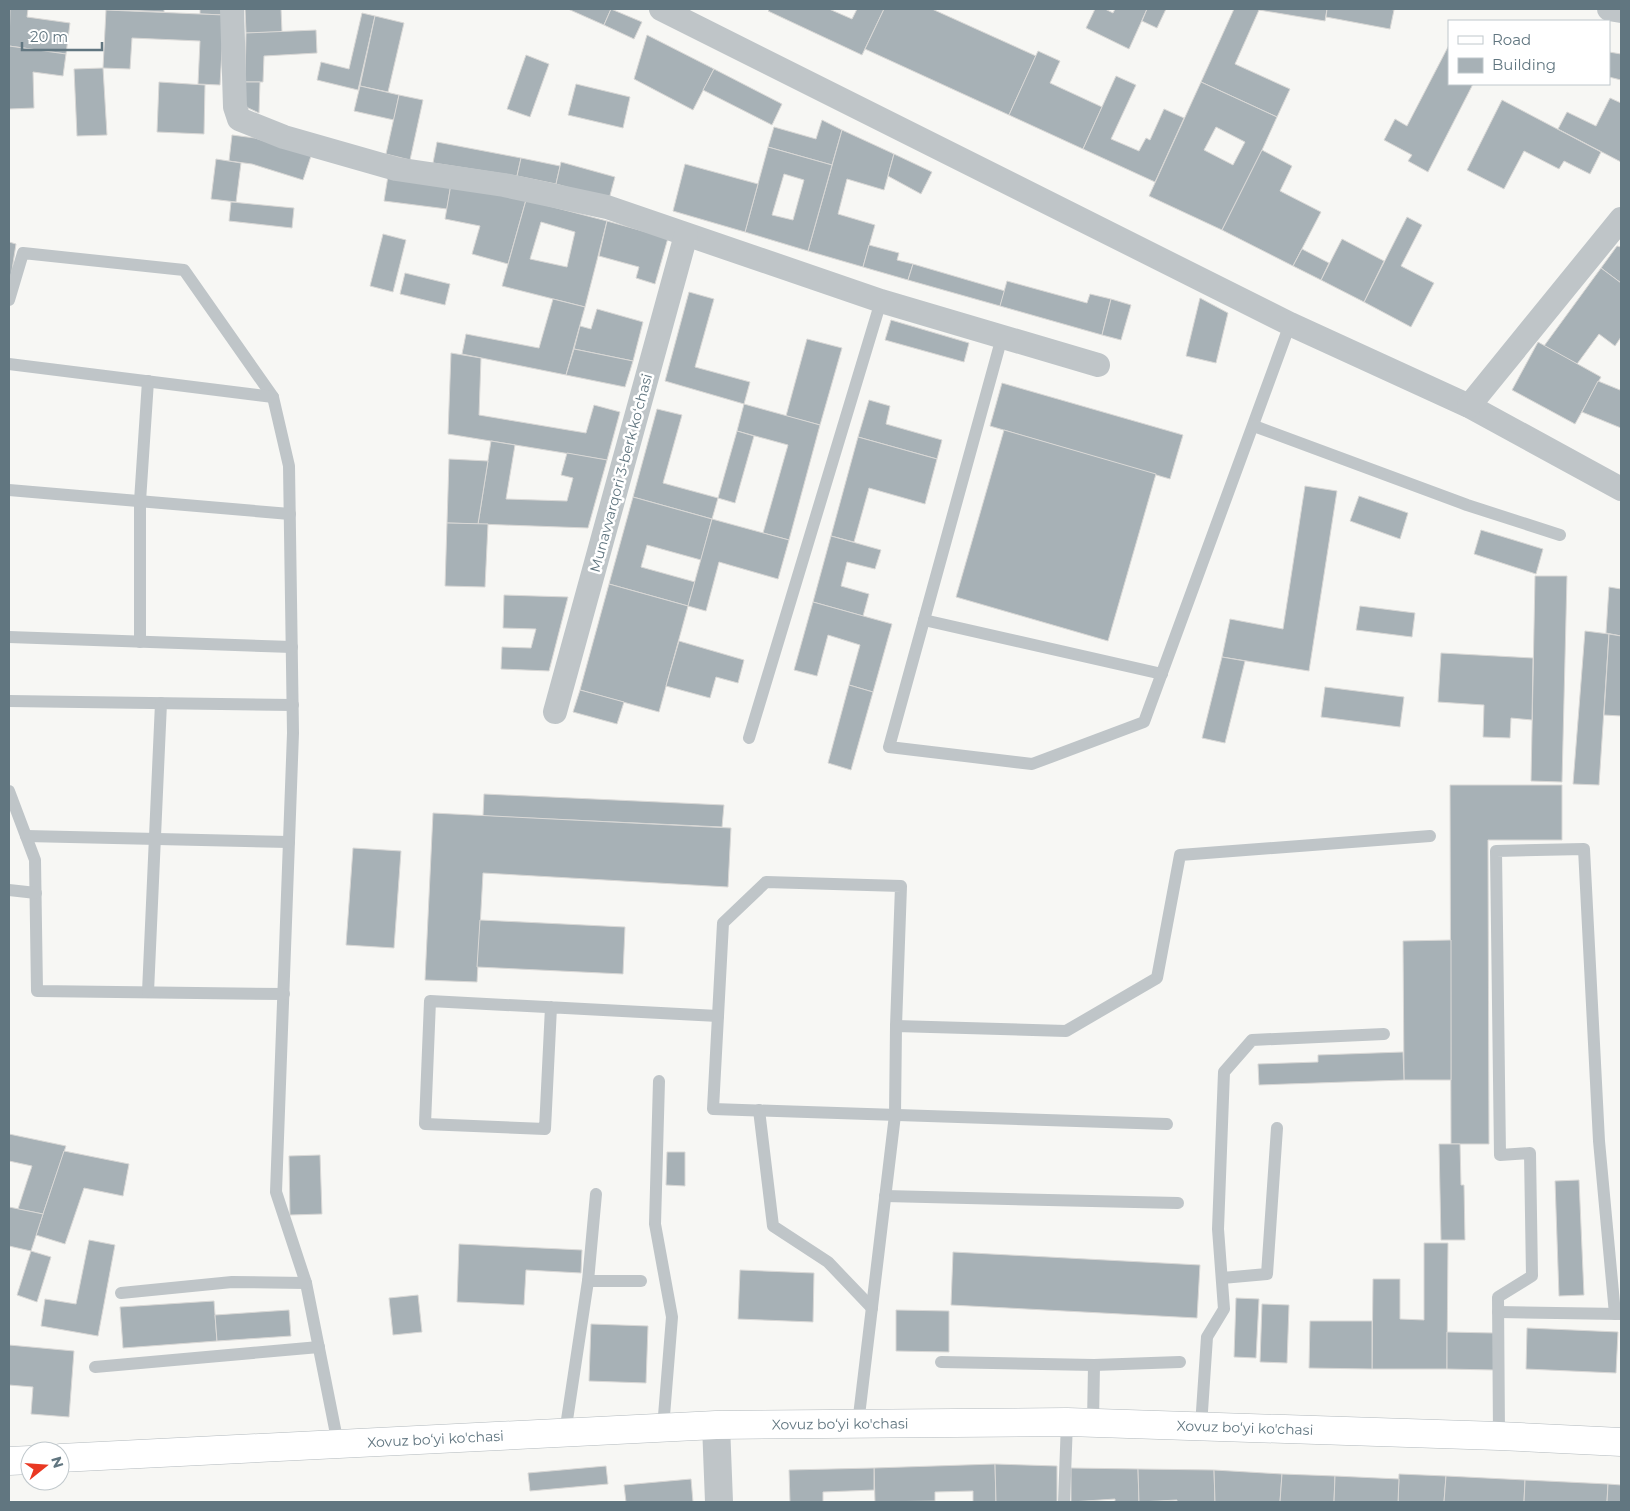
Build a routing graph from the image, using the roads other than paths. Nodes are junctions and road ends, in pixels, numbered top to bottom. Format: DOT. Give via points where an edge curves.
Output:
graph roads {
  1 [pos="232,9"];
  2 [pos="661,9"];
  3 [pos="1610,9"];
  4 [pos="1621,12"];
  5 [pos="1620,223"];
  6 [pos="686,235"];
  7 [pos="9,300"];
  8 [pos="881,301"];
  9 [pos="1290,324"];
  10 [pos="1002,337"];
  11 [pos="9,364"];
  12 [pos="1098,365"];
  13 [pos="148,381"];
  14 [pos="273,397"];
  15 [pos="1469,406"];
  16 [pos="1254,426"];
  17 [pos="1621,489"];
  18 [pos="9,490"];
  19 [pos="140,501"];
  20 [pos="290,514"];
  21 [pos="1560,535"];
  22 [pos="924,620"];
  23 [pos="9,637"];
  24 [pos="140,642"];
  25 [pos="292,648"];
  26 [pos="1162,674"];
  27 [pos="9,701"];
  28 [pos="161,703"];
  29 [pos="293,705"];
  30 [pos="555,712"];
  31 [pos="749,738"];
  32 [pos="9,791"];
  33 [pos="26,836"];
  34 [pos="1430,836"];
  35 [pos="155,839"];
  36 [pos="289,842"];
  37 [pos="9,890"];
  38 [pos="36,893"];
  39 [pos="148,992"];
  40 [pos="284,994"];
  41 [pos="551,1007"];
  42 [pos="718,1016"];
  43 [pos="896,1026"];
  44 [pos="1384,1034"];
  45 [pos="659,1081"];
  46 [pos="758,1110"];
  47 [pos="895,1115"];
  48 [pos="1167,1124"];
  49 [pos="1276,1128"];
  50 [pos="596,1194"];
  51 [pos="885,1196"];
  52 [pos="1178,1204"];
  53 [pos="1222,1278"];
  54 [pos="588,1282"];
  55 [pos="641,1282"];
  56 [pos="306,1283"];
  57 [pos="121,1293"];
  58 [pos="872,1308"];
  59 [pos="1498,1312"];
  60 [pos="1618,1314"];
  61 [pos="318,1347"];
  62 [pos="941,1362"];
  63 [pos="1180,1362"];
  64 [pos="1094,1365"];
  65 [pos="95,1367"];
  66 [pos="1080,1422"];
  67 [pos="858,1424"];
  68 [pos="716,1426"];
  69 [pos="1201,1426"];
  70 [pos="664,1428"];
  71 [pos="565,1433"];
  72 [pos="1498,1436"];
  73 [pos="1621,1442"];
  74 [pos="338,1444"];
  75 [pos="70,1457"];
  76 [pos="719,1502"];
  77 [pos="1064,1502"];
  1 -- 6 [label="street" via="234,107 238,119 396,169 504,185 607,207"];
  2 -- 9 [label="street"];
  3 -- 4 [label="street"];
  5 -- 15 [label="street"];
  6 -- 8 [label="street"];
  6 -- 30 [label="street, Munavvarqori 3-berk koʻchasi"];
  7 -- 14 [label="lane" via="23,253 184,270"];
  8 -- 10 [label="street"];
  8 -- 31 [label="lane"];
  9 -- 15 [label="street"];
  9 -- 16 [label="lane"];
  10 -- 12 [label="street"];
  10 -- 22 [label="lane"];
  11 -- 13 [label="lane"];
  13 -- 14 [label="lane"];
  13 -- 19 [label="lane"];
  14 -- 20 [label="lane" via="289,466"];
  15 -- 17 [label="street"];
  16 -- 21 [label="lane" via="1467,505"];
  16 -- 26 [label="lane"];
  18 -- 19 [label="lane"];
  19 -- 20 [label="lane"];
  19 -- 24 [label="lane"];
  20 -- 25 [label="lane"];
  22 -- 26 [label="lane"];
  22 -- 26 [label="lane" via="889,747 1032,764 1144,722"];
  23 -- 24 [label="lane"];
  24 -- 25 [label="lane"];
  25 -- 29 [label="lane"];
  27 -- 28 [label="lane"];
  28 -- 29 [label="lane"];
  28 -- 35 [label="lane"];
  29 -- 36 [label="lane"];
  32 -- 33 [label="lane"];
  33 -- 35 [label="lane"];
  33 -- 38 [label="lane" via="35,860"];
  34 -- 43 [label="lane" via="1180,855 1157,978 1066,1031"];
  35 -- 36 [label="lane"];
  35 -- 39 [label="lane"];
  36 -- 40 [label="lane"];
  37 -- 38 [label="lane"];
  38 -- 39 [label="lane" via="37,990"];
  39 -- 40 [label="lane"];
  40 -- 56 [label="lane" via="276,1192"];
  41 -- 41 [label="lane" via="430,1001 426,1124 545,1129"];
  41 -- 42 [label="lane"];
  42 -- 43 [label="lane" via="723,924 766,882 901,886"];
  42 -- 46 [label="lane" via="713,1109"];
  43 -- 47 [label="lane"];
  44 -- 53 [label="lane" via="1252,1040 1224,1072 1218,1229"];
  45 -- 70 [label="lane" via="655,1224 672,1317"];
  46 -- 47 [label="lane"];
  46 -- 58 [label="lane" via="773,1226 828,1262"];
  47 -- 48 [label="lane"];
  47 -- 51 [label="lane"];
  49 -- 53 [label="lane" via="1267,1274"];
  50 -- 54 [label="lane"];
  51 -- 52 [label="lane"];
  51 -- 58 [label="lane"];
  53 -- 69 [label="lane" via="1224,1309 1207,1337"];
  54 -- 55 [label="lane"];
  54 -- 71 [label="lane"];
  56 -- 57 [label="lane" via="232,1282"];
  56 -- 61 [label="lane"];
  58 -- 67 [label="lane"];
  59 -- 60 [label="lane"];
  59 -- 60 [label="lane" via="1498,1298 1532,1276 1530,1153 1500,1155 1496,851 1584,849 1599,1141"];
  59 -- 72 [label="lane"];
  61 -- 65 [label="lane"];
  61 -- 74 [label="lane"];
  62 -- 64 [label="lane"];
  63 -- 64 [label="lane"];
  64 -- 66 [label="lane"];
  66 -- 67 [label="main road, Xovuz bo‘yi ko'chasi"];
  66 -- 69 [label="main road, Xovuz bo‘yi ko'chasi"];
  66 -- 77 [label="lane"];
  67 -- 68 [label="main road, Xovuz bo‘yi ko'chasi"];
  68 -- 70 [label="main road, Xovuz bo‘yi ko'chasi"];
  68 -- 76 [label="street"];
  69 -- 72 [label="main road, Xovuz bo‘yi ko'chasi"];
  70 -- 71 [label="main road, Xovuz bo‘yi ko'chasi"];
  71 -- 74 [label="main road, Xovuz bo‘yi ko'chasi"];
  72 -- 73 [label="main road, Xovuz bo‘yi ko'chasi"];
  74 -- 75 [label="main road, Xovuz bo‘yi ko'chasi"];
}
